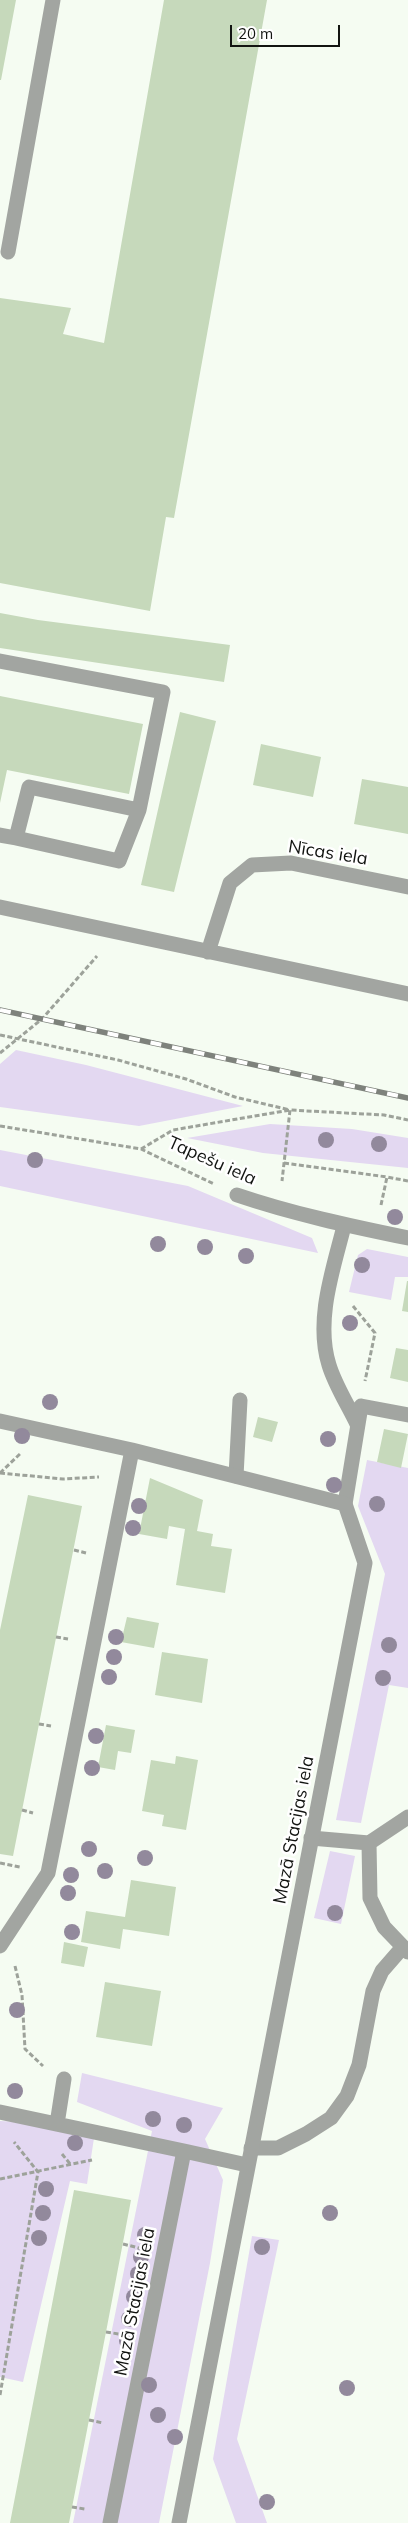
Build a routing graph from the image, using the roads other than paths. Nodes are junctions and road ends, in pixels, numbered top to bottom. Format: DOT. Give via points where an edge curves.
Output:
graph roads {
  1 [pos="54,0"];
  2 [pos="8,252"];
  3 [pos="0,661"];
  4 [pos="139,810"];
  5 [pos="0,835"];
  6 [pos="16,838"];
  7 [pos="408,887"];
  8 [pos="0,907"];
  9 [pos="208,952"];
  10 [pos="408,994"];
  11 [pos="237,1195"];
  12 [pos="344,1226"];
  13 [pos="408,1238"];
  14 [pos="240,1400"];
  15 [pos="408,1415"];
  16 [pos="0,1421"];
  17 [pos="358,1424"];
  18 [pos="132,1450"];
  19 [pos="236,1476"];
  20 [pos="345,1504"];
  21 [pos="408,1817"];
  22 [pos="311,1838"];
  23 [pos="368,1843"];
  24 [pos="4,1940"];
  25 [pos="405,1950"];
  26 [pos="64,2079"];
  27 [pos="0,2112"];
  28 [pos="57,2124"];
  29 [pos="251,2148"];
  30 [pos="184,2151"];
  31 [pos="247,2165"];
  32 [pos="110,2523"];
  33 [pos="179,2523"];
  1 -- 2 [label="street"];
  3 -- 4 [label="street" via="163,692"];
  4 -- 6 [label="street" via="119,861"];
  4 -- 6 [label="street" via="29,787"];
  5 -- 6 [label="street"];
  7 -- 9 [label="street, Nīcas iela" via="291,863 252,865 230,883"];
  8 -- 9 [label="street"];
  9 -- 10 [label="street"];
  11 -- 12 [label="street, Tapešu iela"];
  12 -- 13 [label="street, Tapešu iela"];
  12 -- 17 [label="street" via="322,1329 329,1365"];
  14 -- 19 [label="street"];
  15 -- 17 [label="street" via="360,1406"];
  16 -- 18 [label="street"];
  17 -- 20 [label="street"];
  18 -- 19 [label="street"];
  18 -- 24 [label="street" via="48,1873"];
  19 -- 20 [label="street"];
  20 -- 22 [label="street, Mazā Stacijas iela" via="365,1563"];
  21 -- 23 [label="street"];
  22 -- 23 [label="street"];
  22 -- 29 [label="street, Mazā Stacijas iela"];
  23 -- 25 [label="street" via="370,1898 384,1927"];
  25 -- 29 [label="street" via="382,1971 373,1991 359,2065 347,2096 331,2118 278,2148"];
  26 -- 28 [label="street"];
  27 -- 28 [label="street"];
  28 -- 30 [label="street"];
  29 -- 31 [label="street, Mazā Stacijas iela"];
  30 -- 31 [label="street"];
  30 -- 32 [label="street, Mazā Stacijas iela"];
  31 -- 33 [label="street, Mazā Stacijas iela"];
}
